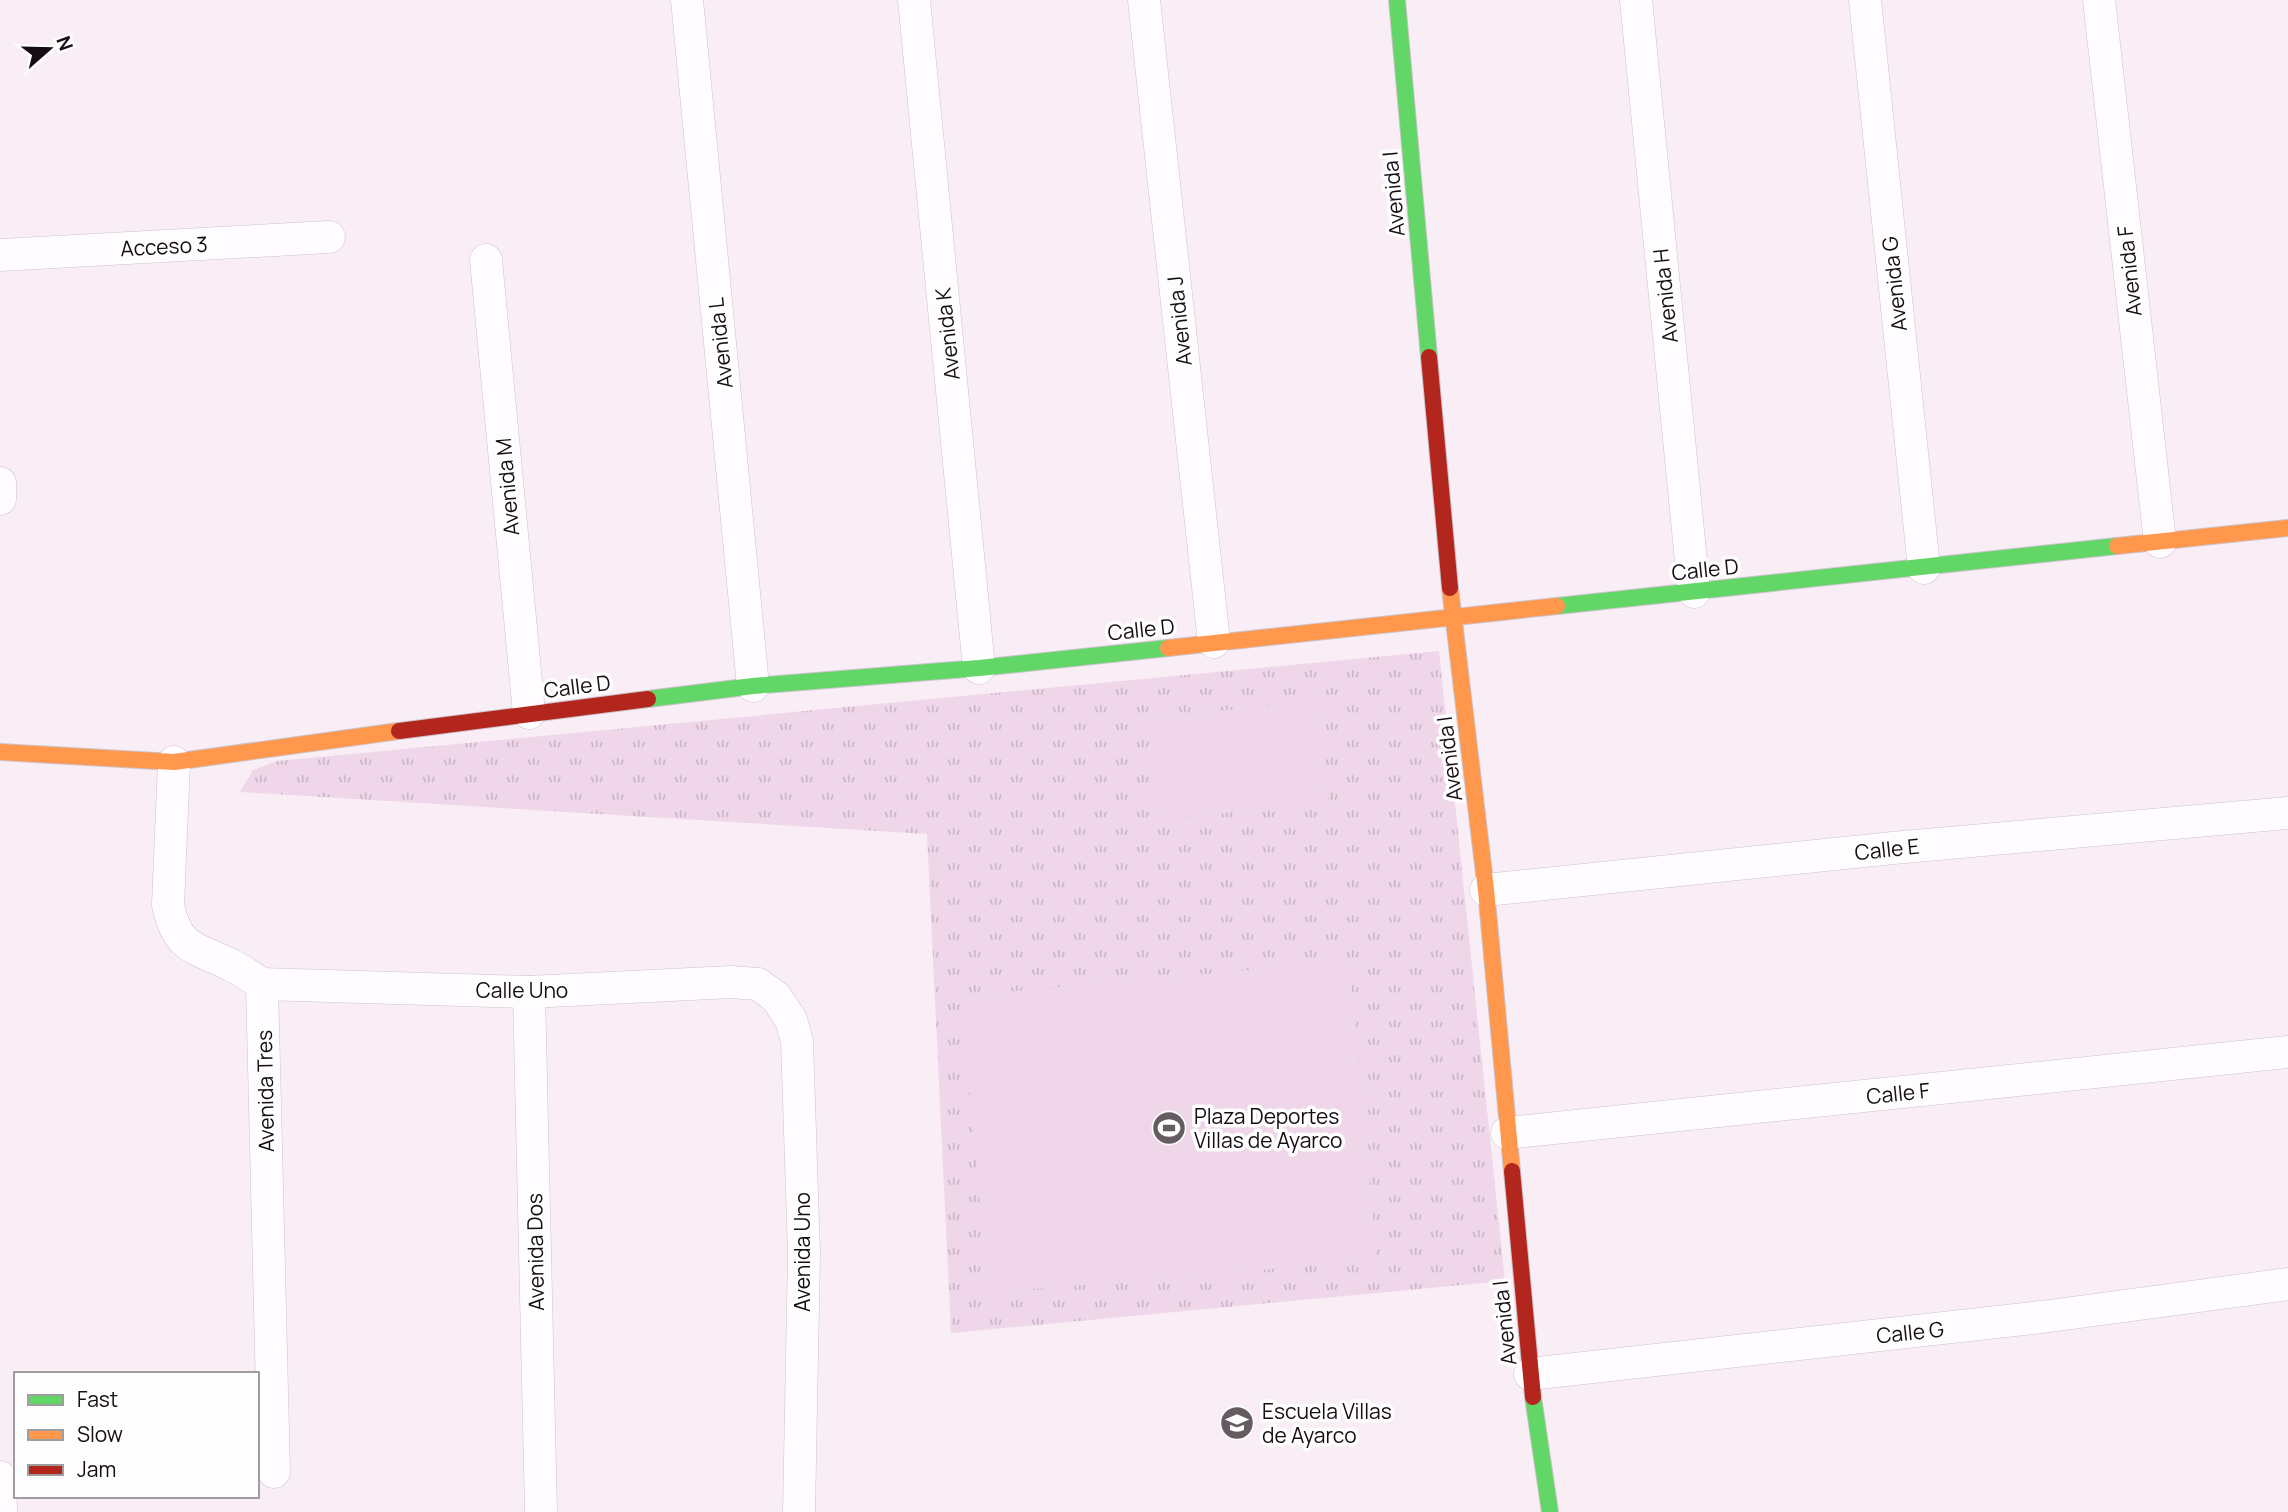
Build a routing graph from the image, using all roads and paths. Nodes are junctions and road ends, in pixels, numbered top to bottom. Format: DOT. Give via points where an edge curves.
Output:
graph roads {
  1 [pos="687,0"];
  2 [pos="914,0"];
  3 [pos="1144,0"];
  4 [pos="1396,0"];
  5 [pos="1636,0"];
  6 [pos="1865,0"];
  7 [pos="2099,0"];
  8 [pos="329,237"];
  9 [pos="0,255"];
  10 [pos="486,260"];
  11 [pos="0,484"];
  12 [pos="0,492"];
  13 [pos="0,499"];
  14 [pos="2288,528"];
  15 [pos="2160,542"];
  16 [pos="1923,568"];
  17 [pos="1693,592"];
  18 [pos="1453,618"];
  19 [pos="1214,642"];
  20 [pos="979,668"];
  21 [pos="753,686"];
  22 [pos="529,713"];
  23 [pos="0,752"];
  24 [pos="174,762"];
  25 [pos="2288,813"];
  26 [pos="1486,890"];
  27 [pos="262,984"];
  28 [pos="529,992"];
  29 [pos="776,997"];
  30 [pos="2288,1052"];
  31 [pos="1507,1133"];
  32 [pos="2288,1284"];
  33 [pos="1530,1374"];
  34 [pos="274,1472"];
  35 [pos="0,1477"];
  36 [pos="1,1512"];
  37 [pos="541,1512"];
  38 [pos="799,1512"];
  39 [pos="1550,1512"];
  1 -- 21 [label="street, Avenida L"];
  2 -- 20 [label="street, Avenida K"];
  3 -- 19 [label="street, Avenida J"];
  4 -- 18 [label="street, Avenida I"];
  5 -- 17 [label="street, Avenida H"];
  6 -- 16 [label="street, Avenida G"];
  7 -- 15 [label="street, Avenida F"];
  8 -- 9 [label="street, Acceso 3"];
  10 -- 22 [label="street, Avenida M"];
  11 -- 12 [label="street"];
  12 -- 13 [label="street"];
  14 -- 15 [label="street, Calle D"];
  15 -- 16 [label="street, Calle D"];
  16 -- 17 [label="street, Calle D"];
  17 -- 18 [label="street, Calle D"];
  18 -- 19 [label="street, Calle D"];
  18 -- 26 [label="street, Avenida I"];
  19 -- 20 [label="street, Calle D"];
  20 -- 21 [label="street, Calle D"];
  21 -- 22 [label="street, Calle D"];
  22 -- 24 [label="street, Calle D"];
  23 -- 24 [label="street, Calle D"];
  24 -- 27 [label="street" via="168,905 172,923 181,939 195,949"];
  25 -- 26 [label="street, Calle E"];
  26 -- 31 [label="street, Avenida I"];
  27 -- 28 [label="street, Calle Uno"];
  27 -- 34 [label="street, Avenida Tres"];
  28 -- 29 [label="street, Calle Uno" via="731,982 758,984"];
  28 -- 37 [label="street, Avenida Dos"];
  29 -- 38 [label="street, Avenida Uno" via="791,1020 799,1074 804,1253"];
  30 -- 31 [label="street, Calle F"];
  31 -- 33 [label="street, Avenida I"];
  32 -- 33 [label="street, Calle G" via="2042,1317"];
  33 -- 39 [label="street, Avenida I"];
  35 -- 36 [label="street"];
}
